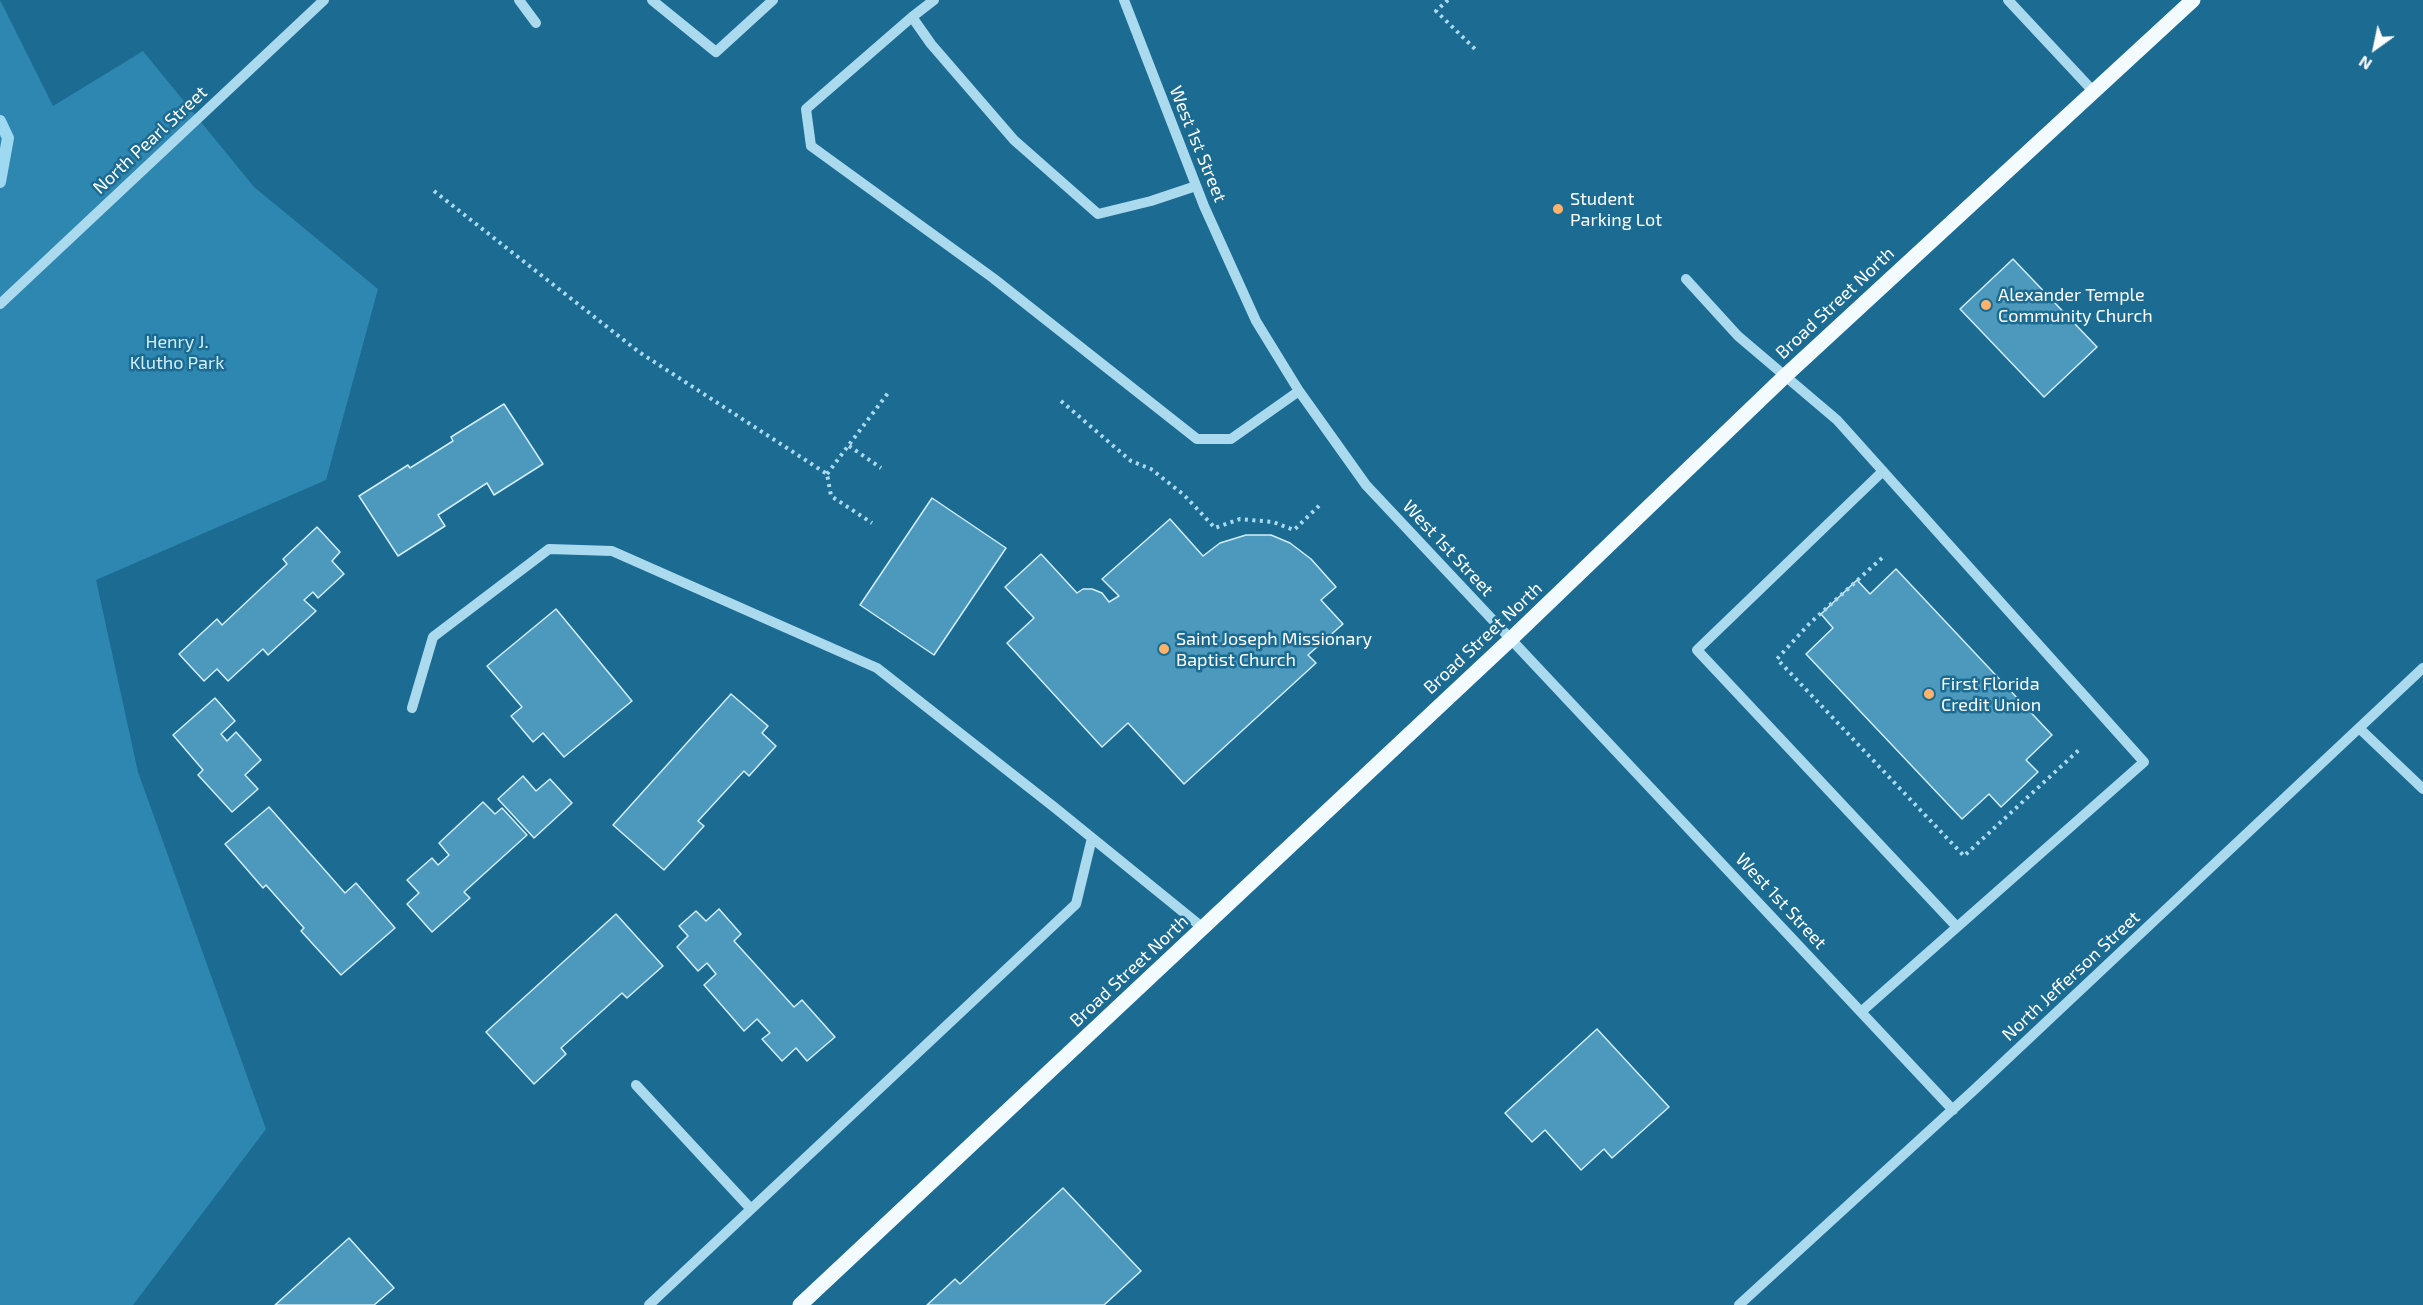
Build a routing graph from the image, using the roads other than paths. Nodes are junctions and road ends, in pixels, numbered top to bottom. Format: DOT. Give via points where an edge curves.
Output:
graph roads {
  1 [pos="324,0"];
  2 [pos="519,0"];
  3 [pos="652,0"];
  4 [pos="773,0"];
  5 [pos="934,0"];
  6 [pos="1124,0"];
  7 [pos="2008,0"];
  8 [pos="2193,0"];
  9 [pos="912,17"];
  10 [pos="537,23"];
  11 [pos="2093,91"];
  12 [pos="1196,186"];
  13 [pos="1686,279"];
  14 [pos="0,304"];
  15 [pos="1785,376"];
  16 [pos="1299,392"];
  17 [pos="1883,471"];
  18 [pos="1511,639"];
  19 [pos="2423,668"];
  20 [pos="412,708"];
  21 [pos="2359,728"];
  22 [pos="2423,789"];
  23 [pos="1092,838"];
  24 [pos="1957,927"];
  25 [pos="1203,928"];
  26 [pos="1862,1011"];
  27 [pos="636,1085"];
  28 [pos="1953,1110"];
  29 [pos="751,1209"];
  30 [pos="649,1305"];
  31 [pos="800,1305"];
  32 [pos="1739,1305"];
  1 -- 14 [label="street, North Pearl Street"];
  2 -- 10 [label="street"];
  3 -- 4 [label="street" via="716,52"];
  5 -- 9 [label="street"];
  6 -- 12 [label="street, West 1st Street"];
  7 -- 11 [label="street"];
  8 -- 11 [label="main road, Broad Street North"];
  9 -- 12 [label="street" via="1014,140 1098,214"];
  9 -- 16 [label="street" via="806,109 811,146 993,278 1197,439 1231,439"];
  11 -- 15 [label="main road, Broad Street North"];
  12 -- 16 [label="street, West 1st Street" via="1256,321"];
  13 -- 15 [label="street" via="1738,336"];
  15 -- 17 [label="street" via="1837,420"];
  15 -- 18 [label="main road, Broad Street North"];
  16 -- 18 [label="street, West 1st Street" via="1366,485"];
  17 -- 24 [label="street" via="1697,650"];
  17 -- 24 [label="street" via="2144,762"];
  18 -- 25 [label="main road, Broad Street North"];
  18 -- 26 [label="street, West 1st Street"];
  19 -- 21 [label="street, North Jefferson Street"];
  20 -- 23 [label="street" via="433,637 549,549 612,551 877,668"];
  21 -- 22 [label="street"];
  21 -- 28 [label="street, North Jefferson Street"];
  23 -- 25 [label="street"];
  23 -- 29 [label="street" via="1077,904"];
  24 -- 26 [label="street"];
  25 -- 31 [label="main road, Broad Street North"];
  26 -- 28 [label="street, West 1st Street"];
  27 -- 29 [label="street"];
  28 -- 32 [label="street, North Jefferson Street"];
  29 -- 30 [label="street"];
}
